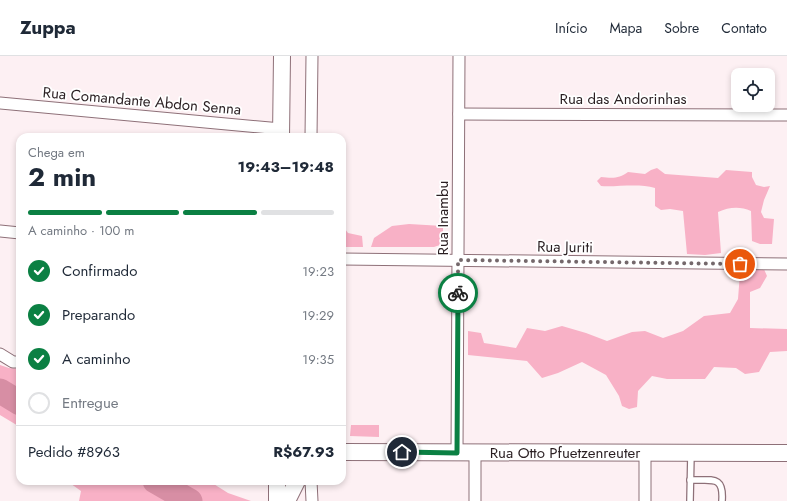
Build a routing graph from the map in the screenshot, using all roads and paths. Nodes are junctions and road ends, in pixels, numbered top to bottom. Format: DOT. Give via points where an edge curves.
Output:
graph roads {
  1 [pos="282,56"];
  2 [pos="312,56"];
  3 [pos="459,56"];
  4 [pos="0,103"];
  5 [pos="459,114"];
  6 [pos="787,115"];
  7 [pos="281,133"];
  8 [pos="311,133"];
  9 [pos="0,231"];
  10 [pos="16,233"];
  11 [pos="346,259"];
  12 [pos="458,260"];
  13 [pos="787,264"];
  14 [pos="0,354"];
  15 [pos="16,362"];
  16 [pos="346,452"];
  17 [pos="457,453"];
  18 [pos="475,453"];
  19 [pos="645,453"];
  20 [pos="691,453"];
  21 [pos="787,453"];
  22 [pos="690,480"];
  23 [pos="277,485"];
  24 [pos="295,485"];
  25 [pos="311,485"];
  26 [pos="277,501"];
  27 [pos="287,501"];
  28 [pos="312,501"];
  29 [pos="475,501"];
  30 [pos="645,501"];
  31 [pos="690,501"];
  32 [pos="722,501"];
  1 -- 7 [label="main road"];
  2 -- 8 [label="street"];
  3 -- 5 [label="street, Rua Inambu"];
  4 -- 7 [label="street, Rua Comandante Abdon Senna"];
  5 -- 6 [label="street, Rua das Andorinhas"];
  5 -- 12 [label="street, Rua Inambu"];
  9 -- 10 [label="street"];
  11 -- 12 [label="street, Rua Juriti"];
  12 -- 13 [label="street, Rua Juriti"];
  12 -- 17 [label="street, Rua Inambu"];
  14 -- 15 [label="street"];
  16 -- 17 [label="main road, Rua Otto Pfuetzenreuter"];
  17 -- 18 [label="main road, Rua Otto Pfuetzenreuter"];
  18 -- 19 [label="main road, Rua Otto Pfuetzenreuter"];
  18 -- 29 [label="street"];
  19 -- 20 [label="main road, Rua Otto Pfuetzenreuter"];
  19 -- 30 [label="street"];
  20 -- 21 [label="main road, Rua Otto Pfuetzenreuter"];
  20 -- 22 [label="lane"];
  22 -- 31 [label="lane"];
  22 -- 32 [label="lane" via="716,481 721,484"];
  23 -- 26 [label="main road"];
  24 -- 27 [label="main road"];
  25 -- 28 [label="street"];
}
